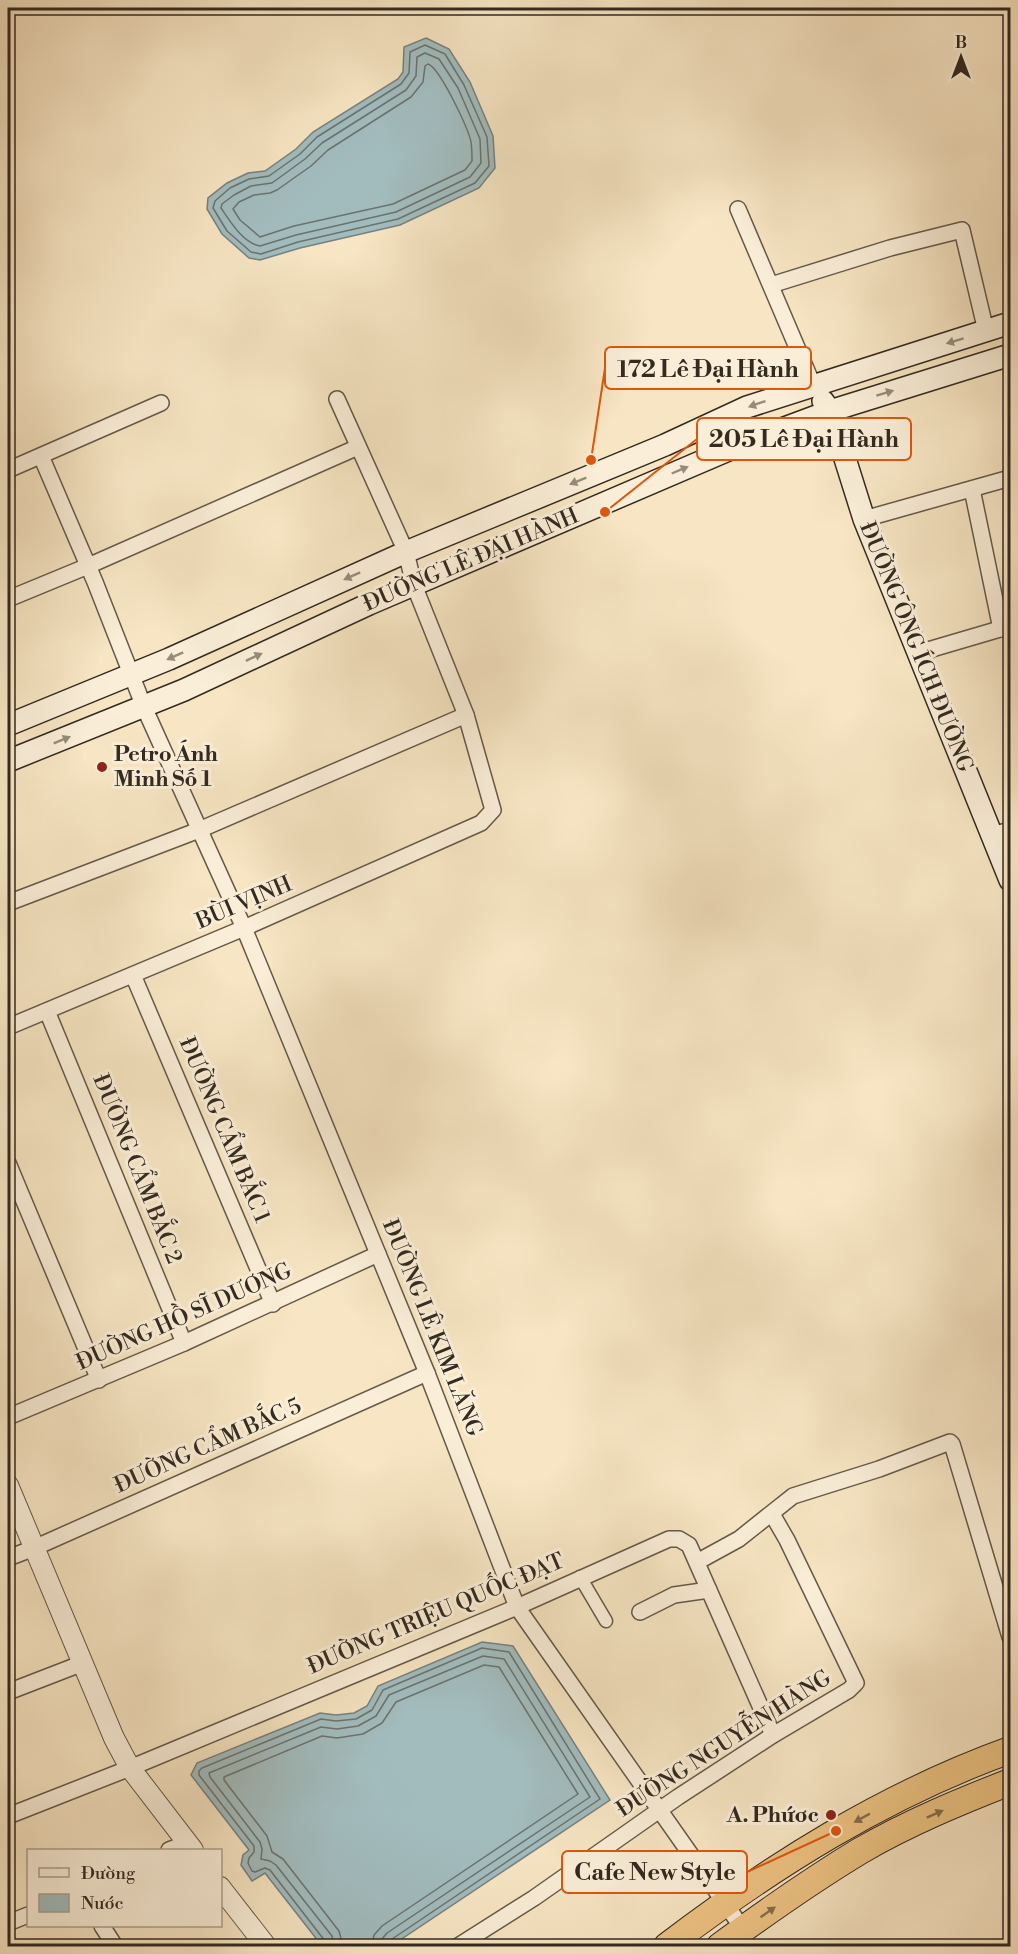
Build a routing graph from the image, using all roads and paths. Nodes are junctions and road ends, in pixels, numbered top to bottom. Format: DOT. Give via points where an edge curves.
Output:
graph roads {
  1 [pos="738,209"];
  2 [pos="771,285"];
  3 [pos="1011,323"];
  4 [pos="986,331"];
  5 [pos="1011,355"];
  6 [pos="813,385"];
  7 [pos="337,399"];
  8 [pos="161,403"];
  9 [pos="830,411"];
  10 [pos="358,447"];
  11 [pos="41,456"];
  12 [pos="8,471"];
  13 [pos="1011,478"];
  14 [pos="972,489"];
  15 [pos="864,519"];
  16 [pos="406,552"];
  17 [pos="88,566"];
  18 [pos="414,585"];
  19 [pos="8,599"];
  20 [pos="1006,627"];
  21 [pos="918,653"];
  22 [pos="132,674"];
  23 [pos="144,707"];
  24 [pos="466,715"];
  25 [pos="8,725"];
  26 [pos="8,761"];
  27 [pos="200,830"];
  28 [pos="1001,832"];
  29 [pos="1011,880"];
  30 [pos="8,903"];
  31 [pos="244,928"];
  32 [pos="133,975"];
  33 [pos="47,1011"];
  34 [pos="8,1028"];
  35 [pos="8,1163"];
  36 [pos="378,1254"];
  37 [pos="273,1304"];
  38 [pos="184,1343"];
  39 [pos="427,1373"];
  40 [pos="99,1380"];
  41 [pos="8,1417"];
  42 [pos="8,1485"];
  43 [pos="772,1514"];
  44 [pos="34,1548"];
  45 [pos="8,1558"];
  46 [pos="697,1562"];
  47 [pos="580,1577"];
  48 [pos="709,1590"];
  49 [pos="517,1607"];
  50 [pos="640,1612"];
  51 [pos="606,1621"];
  52 [pos="1011,1637"];
  53 [pos="82,1663"];
  54 [pos="8,1692"];
  55 [pos="773,1735"];
  56 [pos="1011,1750"];
  57 [pos="130,1767"];
  58 [pos="1011,1782"];
  59 [pos="658,1810"];
  60 [pos="8,1816"];
  61 [pos="183,1848"];
  62 [pos="224,1892"];
  63 [pos="725,1904"];
  64 [pos="27,1915"];
  65 [pos="8,1923"];
  66 [pos="103,1927"];
  67 [pos="737,1939"];
  68 [pos="116,1947"];
  69 [pos="266,1947"];
  70 [pos="458,1947"];
  71 [pos="667,1947"];
  1 -- 2 [label="street"];
  2 -- 4 [label="street" via="962,230"];
  2 -- 6 [label="street"];
  3 -- 4 [label="main road, ĐƯỜNG LÊ ĐẠI HÀNH"];
  4 -- 6 [label="main road, ĐƯỜNG LÊ ĐẠI HÀNH, one-way"];
  9 -- 5 [label="main road, ĐƯỜNG LÊ ĐẠI HÀNH, one-way"];
  6 -- 9 [label="main road, ĐƯỜNG ÔNG ÍCH ĐƯỜNG"];
  6 -- 16 [label="main road, ĐƯỜNG LÊ ĐẠI HÀNH, one-way" via="747,407"];
  7 -- 10 [label="street"];
  8 -- 11 [label="street"];
  9 -- 15 [label="main road, ĐƯỜNG ÔNG ÍCH ĐƯỜNG"];
  18 -- 9 [label="main road, ĐƯỜNG LÊ ĐẠI HÀNH, one-way" via="737,446"];
  10 -- 16 [label="street"];
  10 -- 17 [label="street"];
  11 -- 12 [label="street"];
  11 -- 17 [label="street, ĐƯỜNG LÊ KIM LĂNG"];
  13 -- 14 [label="street"];
  14 -- 15 [label="street"];
  14 -- 20 [label="street"];
  15 -- 21 [label="main road, ĐƯỜNG ÔNG ÍCH ĐƯỜNG"];
  16 -- 18 [label="street"];
  16 -- 22 [label="main road, ĐƯỜNG LÊ ĐẠI HÀNH, one-way"];
  17 -- 19 [label="street"];
  17 -- 22 [label="street, ĐƯỜNG LÊ KIM LĂNG"];
  23 -- 18 [label="main road, ĐƯỜNG LÊ ĐẠI HÀNH, one-way"];
  18 -- 24 [label="street"];
  20 -- 21 [label="street"];
  21 -- 28 [label="main road, ĐƯỜNG ÔNG ÍCH ĐƯỜNG"];
  22 -- 23 [label="street, ĐƯỜNG LÊ KIM LĂNG"];
  22 -- 25 [label="main road, ĐƯỜNG LÊ ĐẠI HÀNH"];
  26 -- 23 [label="main road, ĐƯỜNG LÊ ĐẠI HÀNH, one-way"];
  23 -- 27 [label="street, ĐƯỜNG LÊ KIM LĂNG"];
  24 -- 27 [label="street"];
  24 -- 31 [label="street, BÙI VỊNH" via="493,810 481,823"];
  27 -- 30 [label="street"];
  27 -- 31 [label="street, ĐƯỜNG LÊ KIM LĂNG"];
  28 -- 29 [label="main road, ĐƯỜNG ÔNG ÍCH ĐƯỜNG"];
  31 -- 32 [label="street, BÙI VỊNH"];
  31 -- 36 [label="street, ĐƯỜNG LÊ KIM LĂNG"];
  32 -- 33 [label="street, BÙI VỊNH"];
  32 -- 37 [label="street, ĐƯỜNG CẨM BẮC 1"];
  33 -- 34 [label="street, BÙI VỊNH"];
  33 -- 38 [label="street, ĐƯỜNG CẨM BẮC 2"];
  35 -- 40 [label="street"];
  36 -- 37 [label="street, ĐƯỜNG HỒ SĨ DƯƠNG"];
  36 -- 39 [label="street, ĐƯỜNG LÊ KIM LĂNG"];
  37 -- 38 [label="street, ĐƯỜNG HỒ SĨ DƯƠNG"];
  38 -- 40 [label="street, ĐƯỜNG HỒ SĨ DƯƠNG"];
  39 -- 44 [label="street, ĐƯỜNG CẨM BẮC 5"];
  39 -- 49 [label="street, ĐƯỜNG LÊ KIM LĂNG"];
  40 -- 41 [label="street, ĐƯỜNG HỒ SĨ DƯƠNG"];
  42 -- 44 [label="street"];
  43 -- 46 [label="street" via="739,1539"];
  43 -- 52 [label="street" via="793,1496 952,1443"];
  43 -- 55 [label="street, ĐƯỜNG NGUYỄN HÀNG" via="856,1683"];
  44 -- 45 [label="street, ĐƯỜNG CẨM BẮC 5"];
  44 -- 53 [label="street"];
  46 -- 47 [label="street, ĐƯỜNG TRIỆU QUỐC ĐẠT" via="689,1545 669,1539"];
  46 -- 48 [label="street, ĐƯỜNG TRIỆU QUỐC ĐẠT"];
  47 -- 49 [label="street, ĐƯỜNG TRIỆU QUỐC ĐẠT"];
  47 -- 51 [label="street"];
  48 -- 50 [label="street" via="674,1595"];
  48 -- 55 [label="street, ĐƯỜNG TRIỆU QUỐC ĐẠT"];
  49 -- 57 [label="street, ĐƯỜNG TRIỆU QUỐC ĐẠT"];
  49 -- 59 [label="street, ĐƯỜNG LÊ KIM LĂNG"];
  53 -- 54 [label="street"];
  53 -- 57 [label="street"];
  55 -- 59 [label="street, ĐƯỜNG NGUYỄN HÀNG"];
  56 -- 63 [label="highway, one-way" via="878,1809 810,1847"];
  57 -- 60 [label="street, ĐƯỜNG TRIỆU QUỐC ĐẠT"];
  57 -- 61 [label="street"];
  67 -- 58 [label="highway, one-way" via="809,1883 861,1850 933,1814"];
  59 -- 63 [label="street, ĐƯỜNG LÊ KIM LĂNG"];
  59 -- 70 [label="street, ĐƯỜNG NGUYỄN HÀNG" via="534,1899"];
  62 -- 69 [label="street"];
  63 -- 67 [label="street, ĐƯỜNG LÊ KIM LĂNG"];
  63 -- 71 [label="highway"];
  64 -- 65 [label="street"];
  66 -- 68 [label="street"];
}
